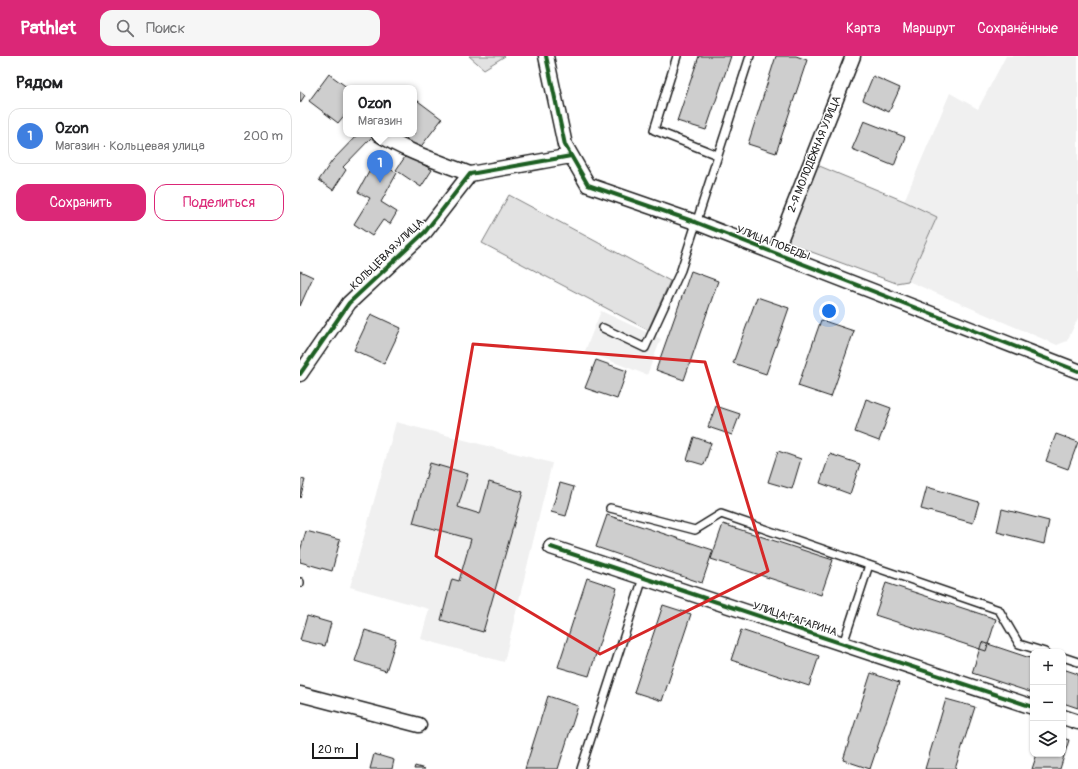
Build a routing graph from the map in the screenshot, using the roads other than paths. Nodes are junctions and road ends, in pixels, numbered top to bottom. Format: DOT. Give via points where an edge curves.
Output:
graph roads {
  1 [pos="546,56"];
  2 [pos="677,56"];
  3 [pos="750,56"];
  4 [pos="853,56"];
  5 [pos="384,137"];
  6 [pos="717,155"];
  7 [pos="571,156"];
  8 [pos="470,174"];
  9 [pos="695,222"];
  10 [pos="775,253"];
  11 [pos="603,328"];
  12 [pos="1077,368"];
  13 [pos="300,374"];
  14 [pos="610,508"];
  15 [pos="551,547"];
  16 [pos="869,566"];
  17 [pos="643,578"];
  18 [pos="843,644"];
  19 [pos="1035,649"];
  20 [pos="1066,658"];
  21 [pos="1078,662"];
  22 [pos="300,694"];
  23 [pos="1030,706"];
  24 [pos="1066,718"];
  25 [pos="1078,722"];
  26 [pos="419,725"];
  27 [pos="581,769"];
  1 -- 7 [label="street, УЛИЦА ПОБЕДЫ" via="565,145"];
  2 -- 6 [label="lane" via="654,130"];
  3 -- 6 [label="lane"];
  4 -- 10 [label="street, 2-Я МОЛОДЁЖНАЯ УЛИЦА"];
  5 -- 8 [label="street"];
  6 -- 9 [label="lane"];
  7 -- 8 [label="street"];
  7 -- 9 [label="street, УЛИЦА ПОБЕДЫ" via="588,184"];
  8 -- 13 [label="street, КОЛЬЦЕВАЯ УЛИЦА" via="425,232 349,303"];
  9 -- 10 [label="street, УЛИЦА ПОБЕДЫ"];
  9 -- 11 [label="lane" via="681,270 645,348"];
  10 -- 12 [label="street, УЛИЦА ПОБЕДЫ"];
  14 -- 16 [label="lane" via="694,530 721,514"];
  15 -- 17 [label="street, УЛИЦА ГАГАРИНА"];
  16 -- 18 [label="lane"];
  16 -- 19 [label="lane" via="999,610 1019,644"];
  17 -- 18 [label="street, УЛИЦА ГАГАРИНА"];
  17 -- 27 [label="lane"];
  18 -- 23 [label="street, УЛИЦА ГАГАРИНА"];
  20 -- 21 [label="lane"];
  22 -- 26 [label="street"];
  24 -- 25 [label="street"];
}
